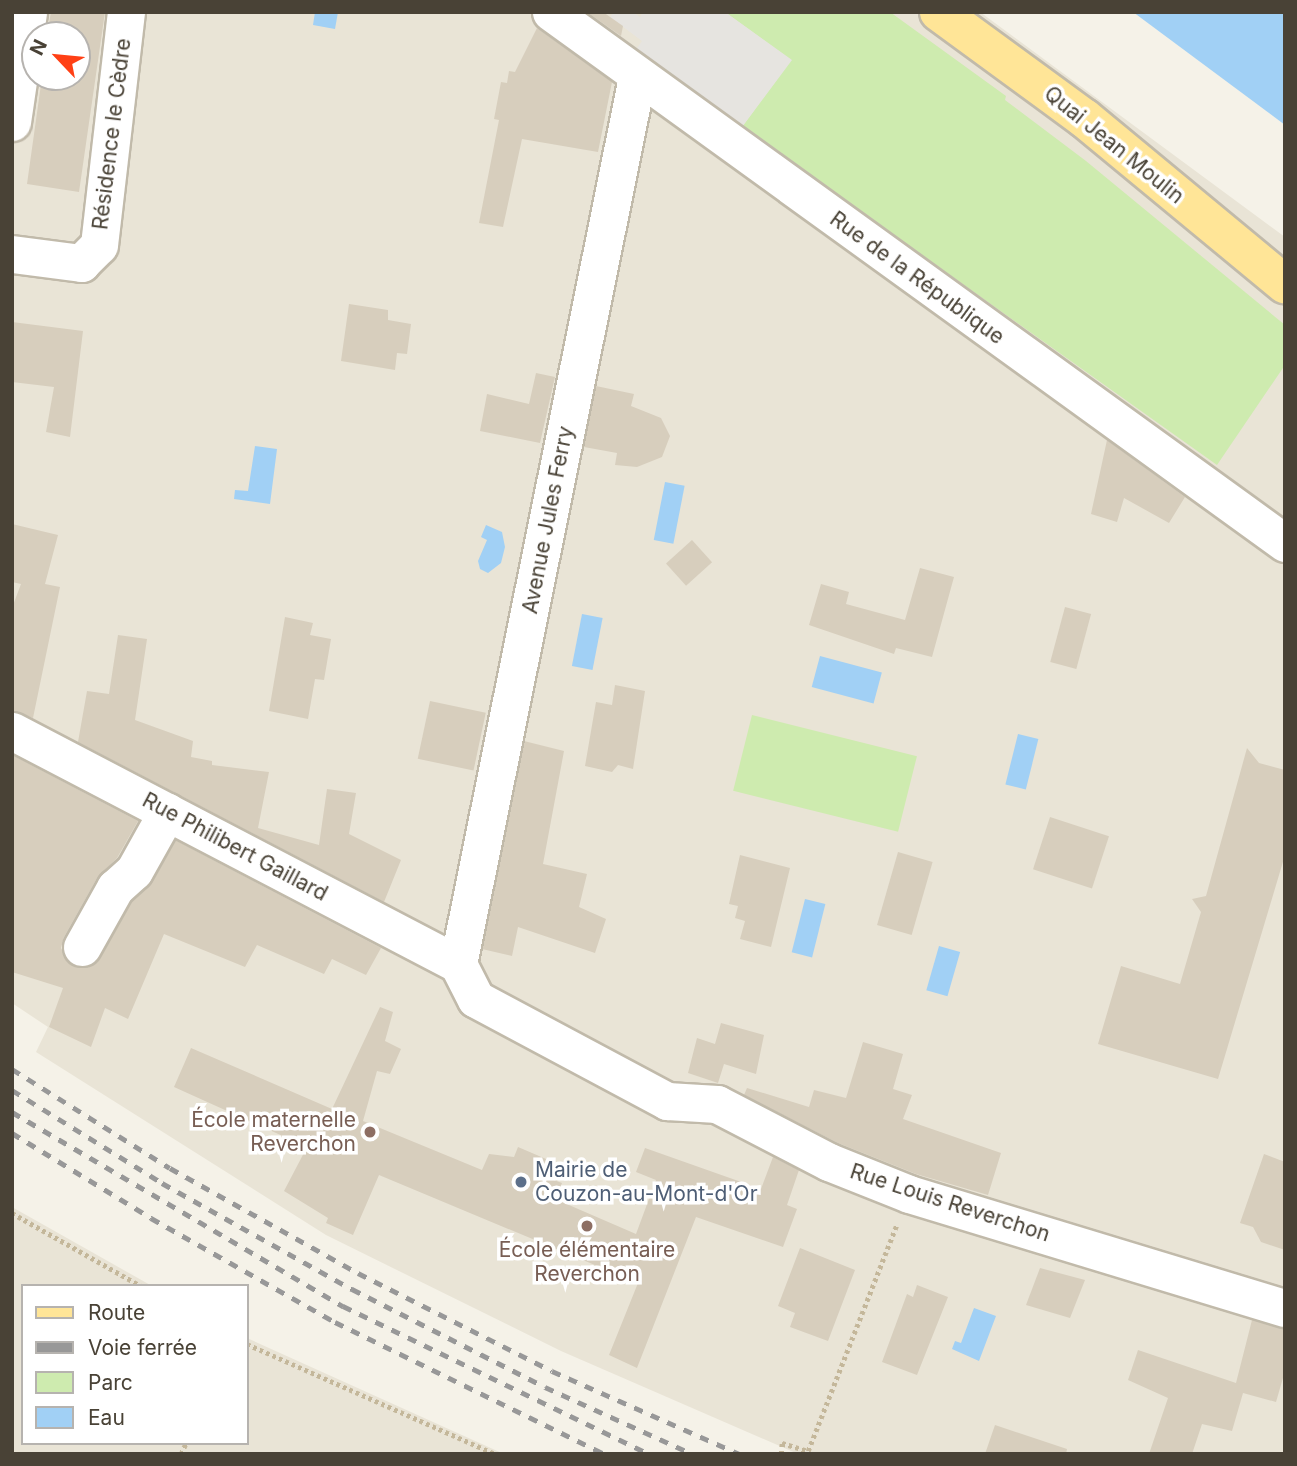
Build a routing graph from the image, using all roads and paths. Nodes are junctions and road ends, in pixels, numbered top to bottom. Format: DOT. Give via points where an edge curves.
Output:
graph roads {
  1 [pos="28,12"];
  2 [pos="126,12"];
  3 [pos="551,12"];
  4 [pos="939,12"];
  5 [pos="637,77"];
  6 [pos="12,122"];
  7 [pos="12,254"];
  8 [pos="1285,284"];
  9 [pos="1285,543"];
  10 [pos="12,731"];
  11 [pos="167,811"];
  12 [pos="82,947"];
  13 [pos="458,964"];
  14 [pos="909,1194"];
  15 [pos="12,1213"];
  16 [pos="137,1284"];
  17 [pos="1285,1308"];
  18 [pos="248,1344"];
  19 [pos="495,1454"];
  20 [pos="781,1454"];
  1 -- 6 [label="street"];
  2 -- 7 [label="street, Résidence le Cèdre" via="99,245 81,263"];
  3 -- 5 [label="street, Rue de la République"];
  4 -- 8 [label="main road, Quai Jean Moulin" via="1084,118"];
  5 -- 9 [label="street, Rue de la République"];
  5 -- 13 [label="street, Avenue Jules Ferry"];
  10 -- 11 [label="street, Rue Philibert Gaillard"];
  11 -- 12 [label="street" via="134,872 115,888"];
  11 -- 13 [label="street, Rue Philibert Gaillard"];
  13 -- 14 [label="street, Rue Louis Reverchon" via="476,999 667,1101 718,1104 828,1162"];
  14 -- 17 [label="street, Rue Louis Reverchon"];
  14 -- 20 [label="path" via="808,1451 782,1443"];
  15 -- 16 [label="path"];
  18 -- 19 [label="path"];
}
